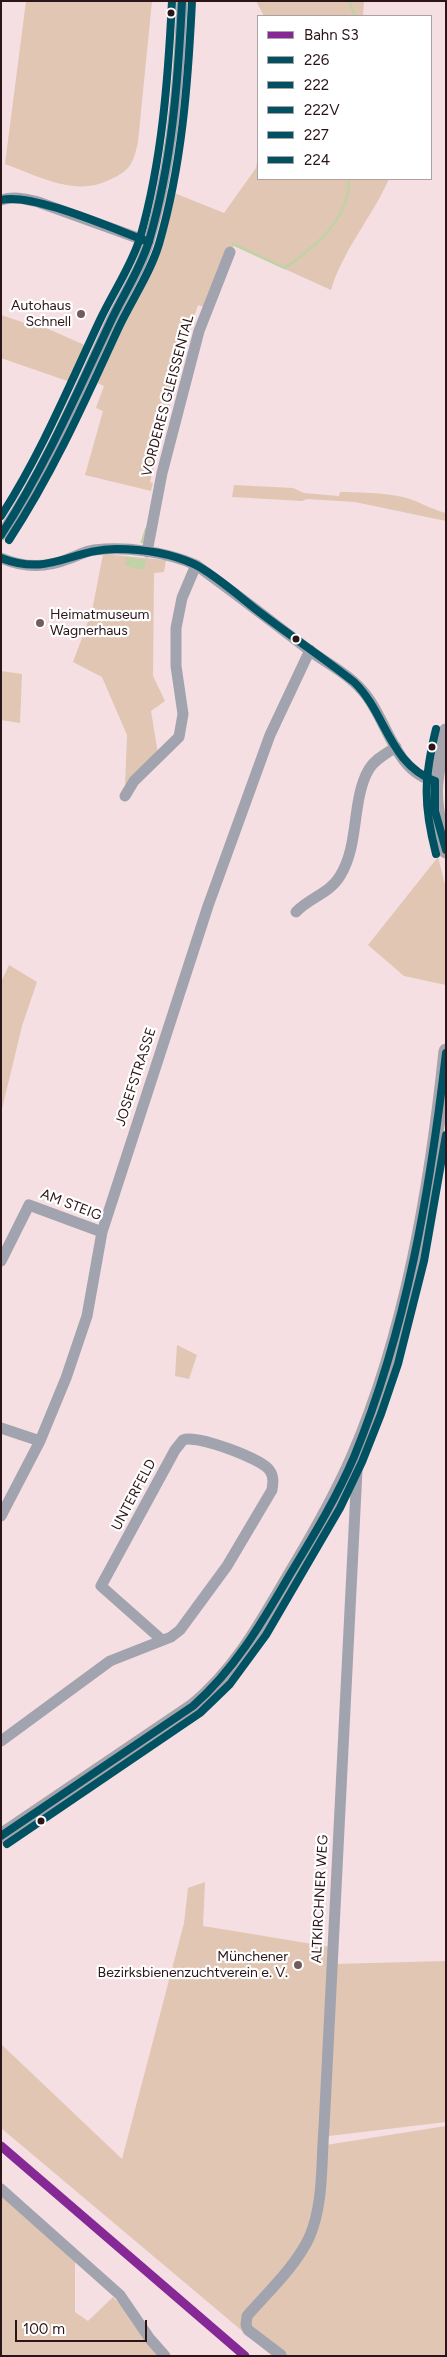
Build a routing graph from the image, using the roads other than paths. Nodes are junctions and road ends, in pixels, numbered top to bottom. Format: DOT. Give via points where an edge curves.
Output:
graph roads {
  1 [pos="182,1"];
  2 [pos="1,200"];
  3 [pos="149,242"];
  4 [pos="230,252"];
  5 [pos="1,534"];
  6 [pos="147,552"];
  7 [pos="1,558"];
  8 [pos="196,565"];
  9 [pos="310,650"];
  10 [pos="446,731"];
  11 [pos="396,747"];
  12 [pos="434,781"];
  13 [pos="125,796"];
  14 [pos="446,851"];
  15 [pos="296,912"];
  16 [pos="446,1051"];
  17 [pos="102,1232"];
  18 [pos="1,1261"];
  19 [pos="1,1428"];
  20 [pos="40,1441"];
  21 [pos="350,1464"];
  22 [pos="1,1516"];
  23 [pos="162,1640"];
  24 [pos="1,1741"];
  25 [pos="1,1836"];
  26 [pos="1,2189"];
  27 [pos="281,2355"];
  28 [pos="165,2356"];
  1 -- 3 [label="street" via="177,91"];
  2 -- 3 [label="street" via="23,198 38,202"];
  3 -- 5 [label="street" via="136,276 112,318 40,470"];
  4 -- 6 [label="street, VORDERES GLEISSENTAL" via="199,331 162,473"];
  6 -- 7 [label="street" via="93,550 39,566"];
  6 -- 8 [label="street" via="172,556"];
  8 -- 9 [label="street"];
  8 -- 13 [label="street" via="182,598 176,628 176,666 183,714 179,737 134,781"];
  9 -- 11 [label="street" via="354,681 380,714"];
  9 -- 17 [label="street, JOSEFSTRASSE" via="270,735 242,808"];
  10 -- 12 [label="main road"];
  11 -- 12 [label="street" via="414,773"];
  11 -- 15 [label="street" via="370,767 363,782 349,857 339,877"];
  12 -- 14 [label="main road" via="435,811"];
  16 -- 21 [label="main road" via="435,1146 414,1255 387,1361"];
  17 -- 18 [label="street, AM STEIG" via="29,1205"];
  17 -- 20 [label="street, JOSEFSTRASSE" via="86,1316 66,1378"];
  19 -- 20 [label="street"];
  20 -- 22 [label="street, JOSEFSTRASSE"];
  21 -- 25 [label="main road" via="259,1630 226,1675 193,1706"];
  21 -- 27 [label="street, ALTKIRCHNER WEG" via="357,1470 318,2200 309,2238 298,2256 247,2316 246,2325"];
  23 -- 23 [label="street, UNTERFELD" via="180,1630 227,1566 272,1490 274,1480 264,1464 188,1438 175,1450 101,1586"];
  23 -- 24 [label="street" via="110,1661"];
  26 -- 28 [label="street" via="120,2295"];
}
